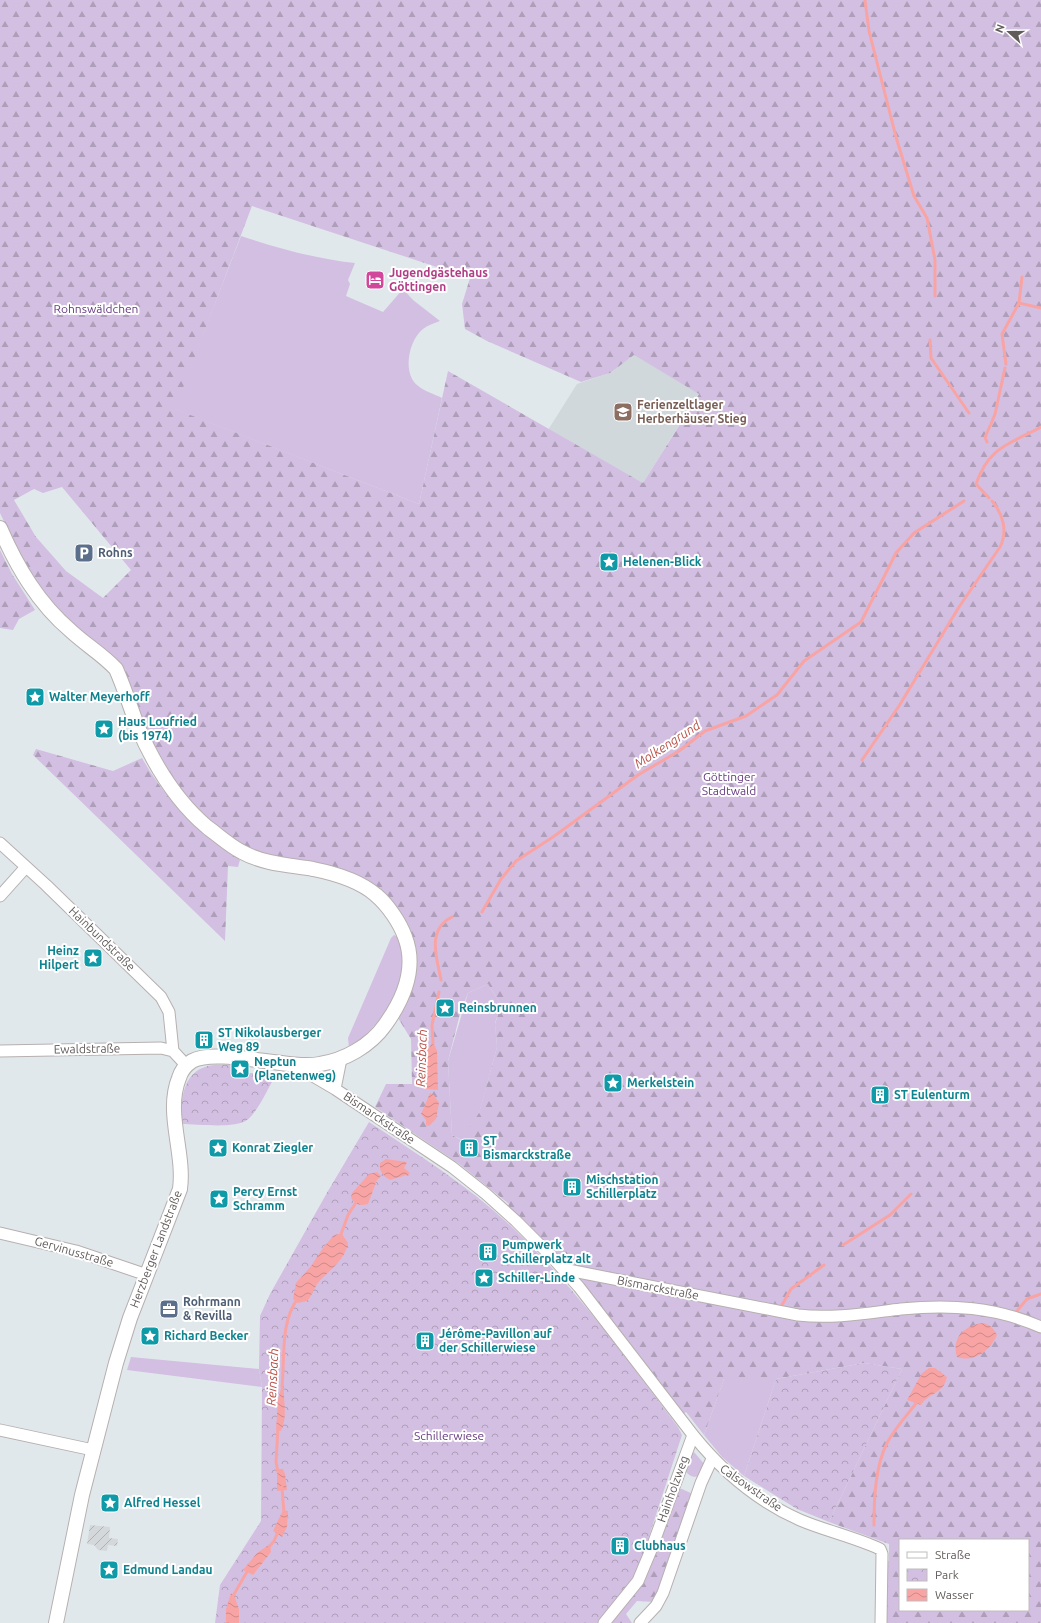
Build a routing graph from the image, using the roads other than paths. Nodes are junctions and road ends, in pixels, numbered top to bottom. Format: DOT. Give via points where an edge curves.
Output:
graph roads {
  1 [pos="0,528"];
  2 [pos="0,843"];
  3 [pos="26,867"];
  4 [pos="0,896"];
  5 [pos="0,1051"];
  6 [pos="173,1051"];
  7 [pos="341,1059"];
  8 [pos="294,1065"];
  9 [pos="186,1066"];
  10 [pos="335,1089"];
  11 [pos="0,1233"];
  12 [pos="563,1270"];
  13 [pos="147,1275"];
  14 [pos="1041,1327"];
  15 [pos="0,1430"];
  16 [pos="693,1436"];
  17 [pos="93,1450"];
  18 [pos="712,1459"];
  19 [pos="56,1623"];
  20 [pos="604,1623"];
  21 [pos="640,1623"];
  22 [pos="881,1623"];
  1 -- 7 [label="street" via="13,558 46,608 116,669 150,756 162,776 205,825 241,852 269,863 315,870 353,881 376,894 396,919 409,947 410,960 402,996 385,1025 372,1039"];
  2 -- 3 [label="street, Hainbundstraße"];
  3 -- 4 [label="street"];
  3 -- 6 [label="street, Hainbundstraße" via="161,997 169,1012"];
  5 -- 6 [label="street, Ewaldstraße" via="161,1048"];
  6 -- 9 [label="street"];
  7 -- 8 [label="street" via="319,1065"];
  7 -- 10 [label="street, Bismarckstraße"];
  8 -- 9 [label="street" via="250,1059 210,1058 193,1060"];
  8 -- 10 [label="street, Bismarckstraße"];
  9 -- 13 [label="street, Herzberger Landstraße" via="176,1089 175,1121 182,1167 180,1189"];
  10 -- 12 [label="street, Bismarckstraße" via="481,1190 526,1230"];
  11 -- 13 [label="street, Gervinusstraße" via="76,1251"];
  12 -- 14 [label="street, Bismarckstraße" via="798,1315 973,1307 1013,1316"];
  12 -- 16 [label="street, Calsowstraße" via="608,1324"];
  13 -- 17 [label="street, Herzberger Landstraße" via="116,1363"];
  15 -- 17 [label="street"];
  16 -- 18 [label="street, Calsowstraße"];
  16 -- 20 [label="street, Hainholzweg" via="638,1581"];
  17 -- 19 [label="street, Herzberger Landstraße"];
  18 -- 21 [label="street, Hainholzweg" via="663,1593 656,1606"];
  18 -- 22 [label="street, Calsowstraße" via="738,1482 786,1513 880,1549"];
}
